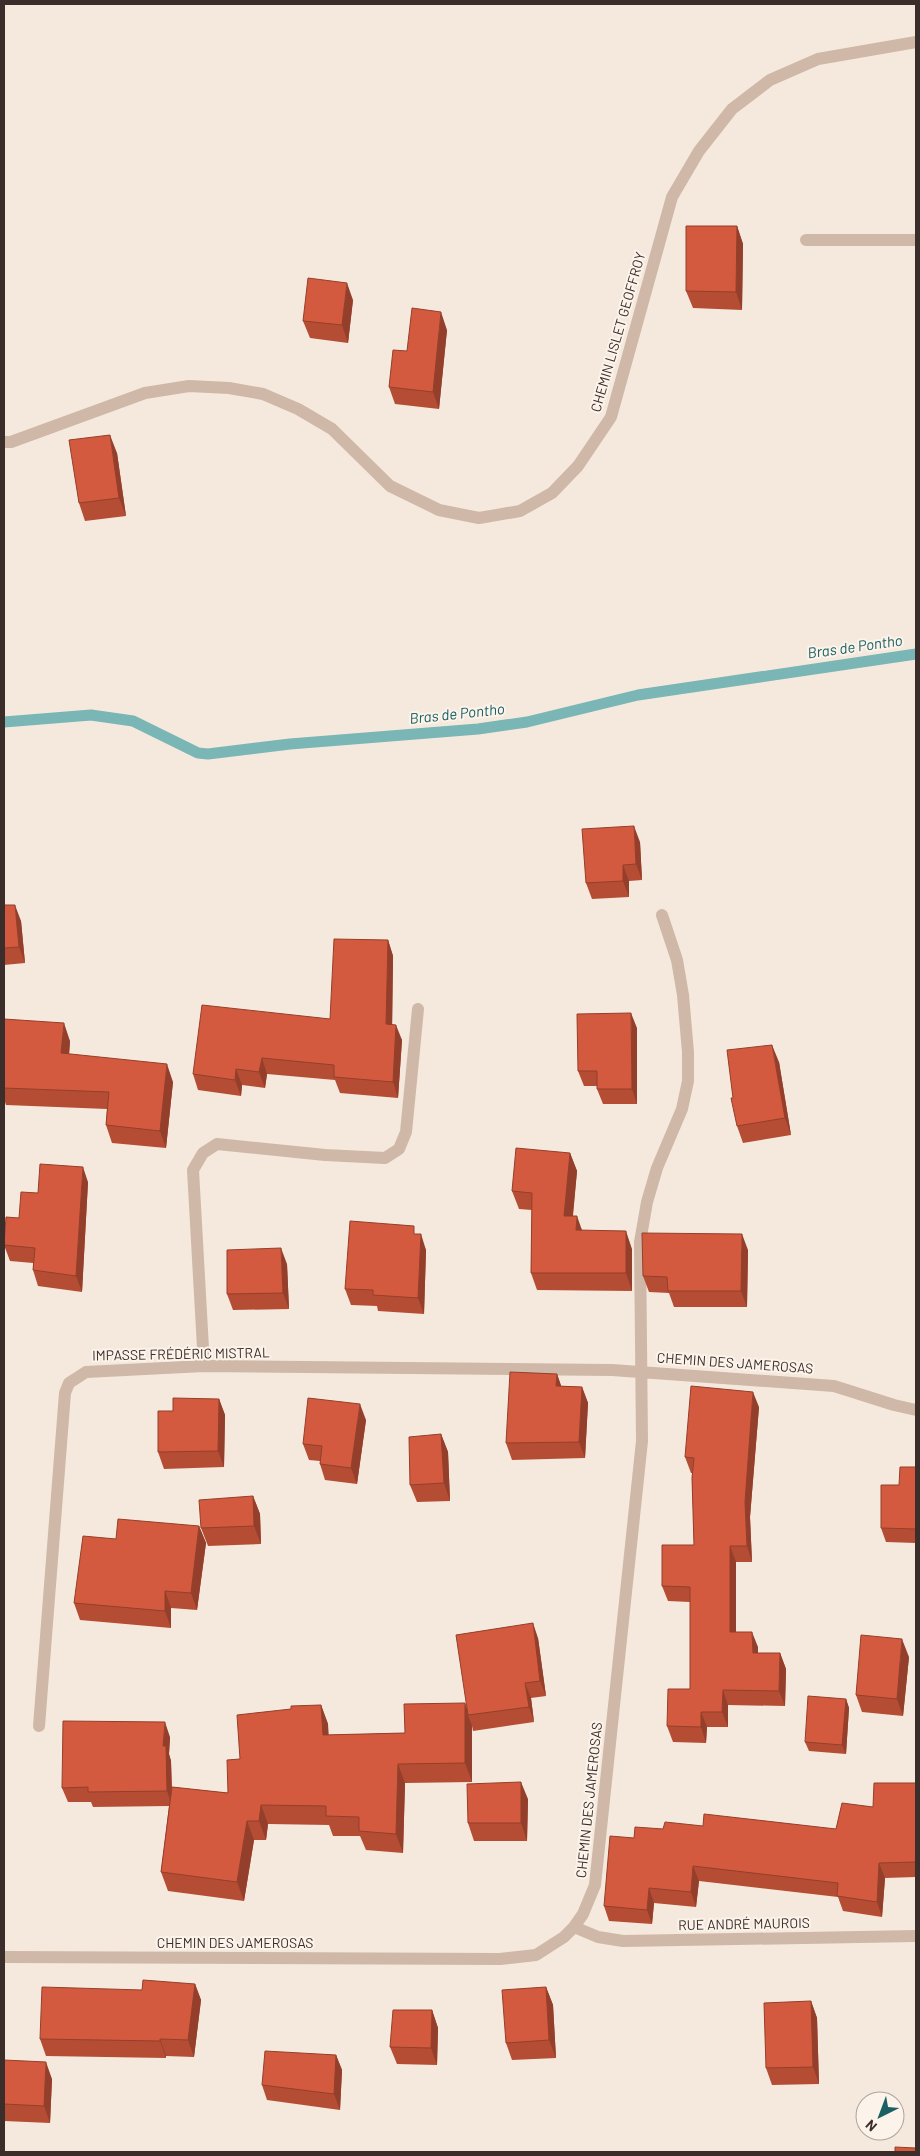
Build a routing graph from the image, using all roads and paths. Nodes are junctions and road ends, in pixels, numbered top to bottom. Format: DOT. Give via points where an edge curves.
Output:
graph roads {
  1 [pos="916,42"];
  2 [pos="806,240"];
  3 [pos="916,240"];
  4 [pos="4,442"];
  5 [pos="662,915"];
  6 [pos="418,1009"];
  7 [pos="204,1366"];
  8 [pos="642,1371"];
  9 [pos="916,1410"];
  10 [pos="39,1726"];
  11 [pos="574,1927"];
  12 [pos="916,1936"];
  13 [pos="4,1957"];
  1 -- 4 [label="street, CHEMIN LISLET GEOFFROY" via="818,59 770,80 732,109 699,151 672,197 611,417 578,466 552,493 520,511 479,518 439,510 390,486 332,429 298,409 262,394 229,388 190,386 145,394"];
  2 -- 3 [label="street"];
  5 -- 8 [label="street" via="677,960 683,995 688,1081 682,1109 657,1168 640,1242"];
  6 -- 7 [label="street" via="406,1132 399,1149 385,1158 217,1144 203,1153 193,1170"];
  7 -- 8 [label="street, IMPASSE FRÉDÉRIC MISTRAL"];
  7 -- 10 [label="street, IMPASSE FRÉDÉRIC MISTRAL" via="86,1372 70,1383 65,1393"];
  8 -- 9 [label="street, CHEMIN DES JAMEROSAS" via="834,1386"];
  8 -- 11 [label="street, CHEMIN DES JAMEROSAS" via="642,1441 595,1884"];
  11 -- 12 [label="street, RUE ANDRÉ MAUROIS" via="598,1937 623,1941"];
  11 -- 13 [label="street, CHEMIN DES JAMEROSAS" via="536,1955 500,1959"];
}
